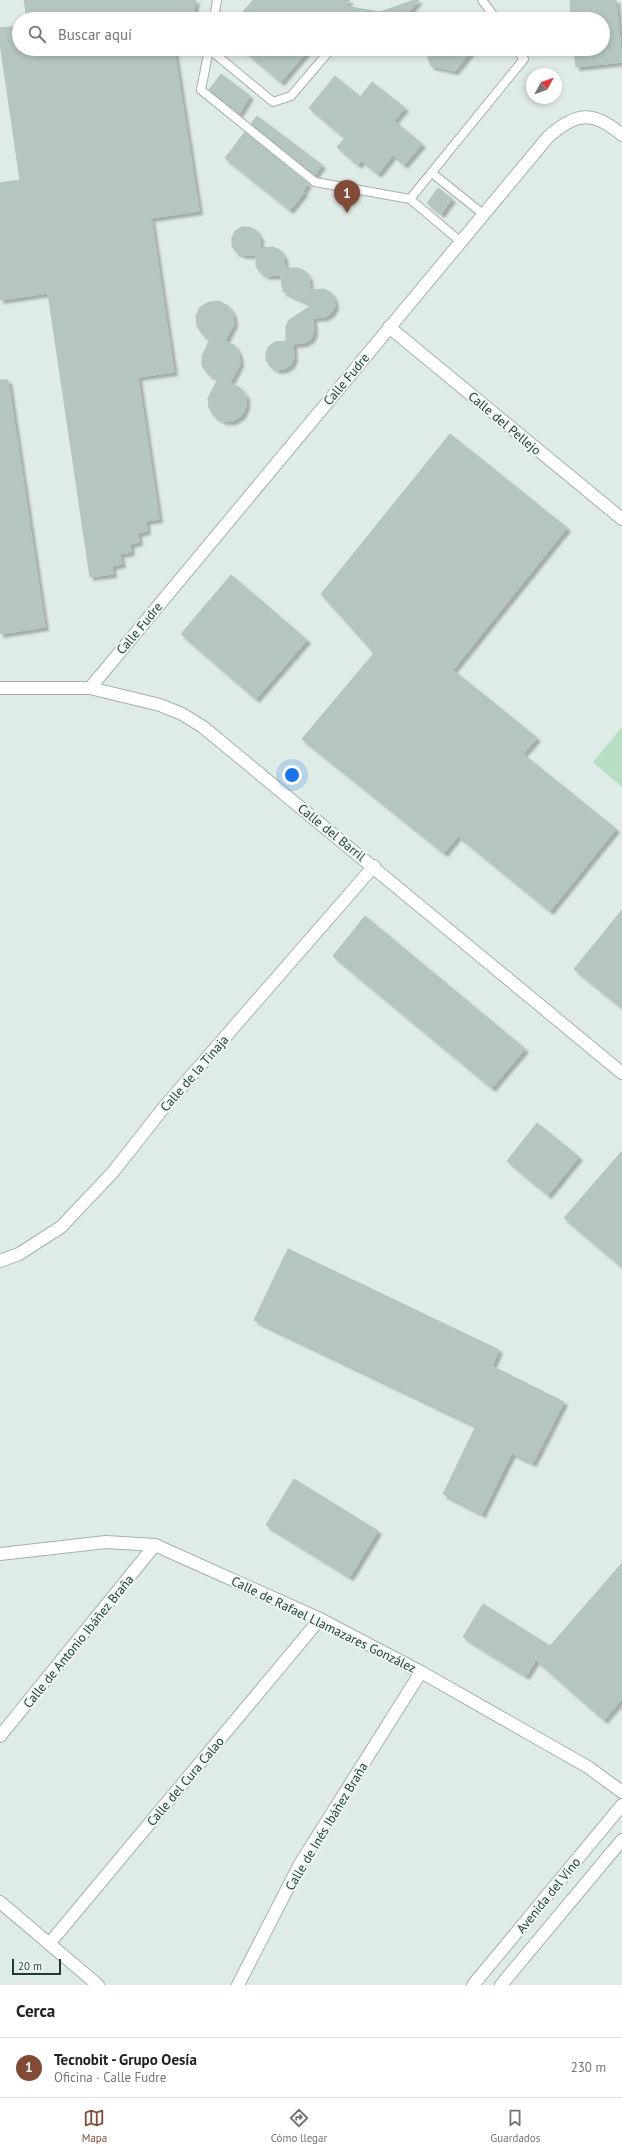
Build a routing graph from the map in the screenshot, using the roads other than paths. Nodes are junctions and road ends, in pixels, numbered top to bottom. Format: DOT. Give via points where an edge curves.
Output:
graph roads {
  1 [pos="217,0"];
  2 [pos="482,0"];
  3 [pos="215,12"];
  4 [pos="491,12"];
  5 [pos="208,56"];
  6 [pos="217,56"];
  7 [pos="325,56"];
  8 [pos="522,56"];
  9 [pos="622,135"];
  10 [pos="432,173"];
  11 [pos="410,199"];
  12 [pos="484,214"];
  13 [pos="461,242"];
  14 [pos="389,327"];
  15 [pos="622,519"];
  16 [pos="0,688"];
  17 [pos="90,688"];
  18 [pos="374,866"];
  19 [pos="622,1073"];
  20 [pos="0,1261"];
  21 [pos="155,1545"];
  22 [pos="0,1554"];
  23 [pos="320,1619"];
  24 [pos="421,1672"];
  25 [pos="0,1736"];
  26 [pos="622,1792"];
  27 [pos="622,1805"];
  28 [pos="622,1840"];
  29 [pos="0,1902"];
  30 [pos="49,1944"];
  31 [pos="98,1985"];
  32 [pos="238,1985"];
  33 [pos="473,1985"];
  34 [pos="501,1985"];
  1 -- 3 [label="lane"];
  2 -- 4 [label="lane"];
  5 -- 11 [label="lane" via="201,90 315,182"];
  6 -- 7 [label="lane" via="273,102 291,96"];
  8 -- 10 [label="lane" via="524,59"];
  9 -- 12 [label="street, Calle Fudre" via="597,118 579,117 563,124 548,137"];
  10 -- 11 [label="lane"];
  10 -- 12 [label="lane"];
  11 -- 13 [label="lane"];
  12 -- 13 [label="street, Calle Fudre"];
  13 -- 14 [label="street, Calle Fudre"];
  14 -- 15 [label="street, Calle del Pellejo"];
  14 -- 17 [label="street, Calle Fudre"];
  16 -- 17 [label="street, Calle del Barril"];
  17 -- 18 [label="street, Calle del Barril" via="160,705 203,726"];
  18 -- 19 [label="street, Calle del Barril"];
  18 -- 20 [label="street, Calle de la Tinaja" via="165,1106 113,1172 61,1227 19,1254"];
  21 -- 22 [label="street, Calle de Rafael Llamazares González" via="106,1542"];
  21 -- 23 [label="street, Calle de Rafael Llamazares González"];
  21 -- 25 [label="street, Calle de Antonio Ibáñez Braña"];
  23 -- 24 [label="street, Calle de Rafael Llamazares González"];
  23 -- 30 [label="street, Calle del Cura Calao"];
  24 -- 26 [label="street, Calle de Rafael Llamazares González" via="588,1767"];
  24 -- 32 [label="street, Calle de Inés Ibáñez Braña" via="300,1864"];
  27 -- 33 [label="street, Avenida del Vino"];
  28 -- 34 [label="street, Avenida del Vino"];
  29 -- 30 [label="street"];
  30 -- 31 [label="street"];
}
